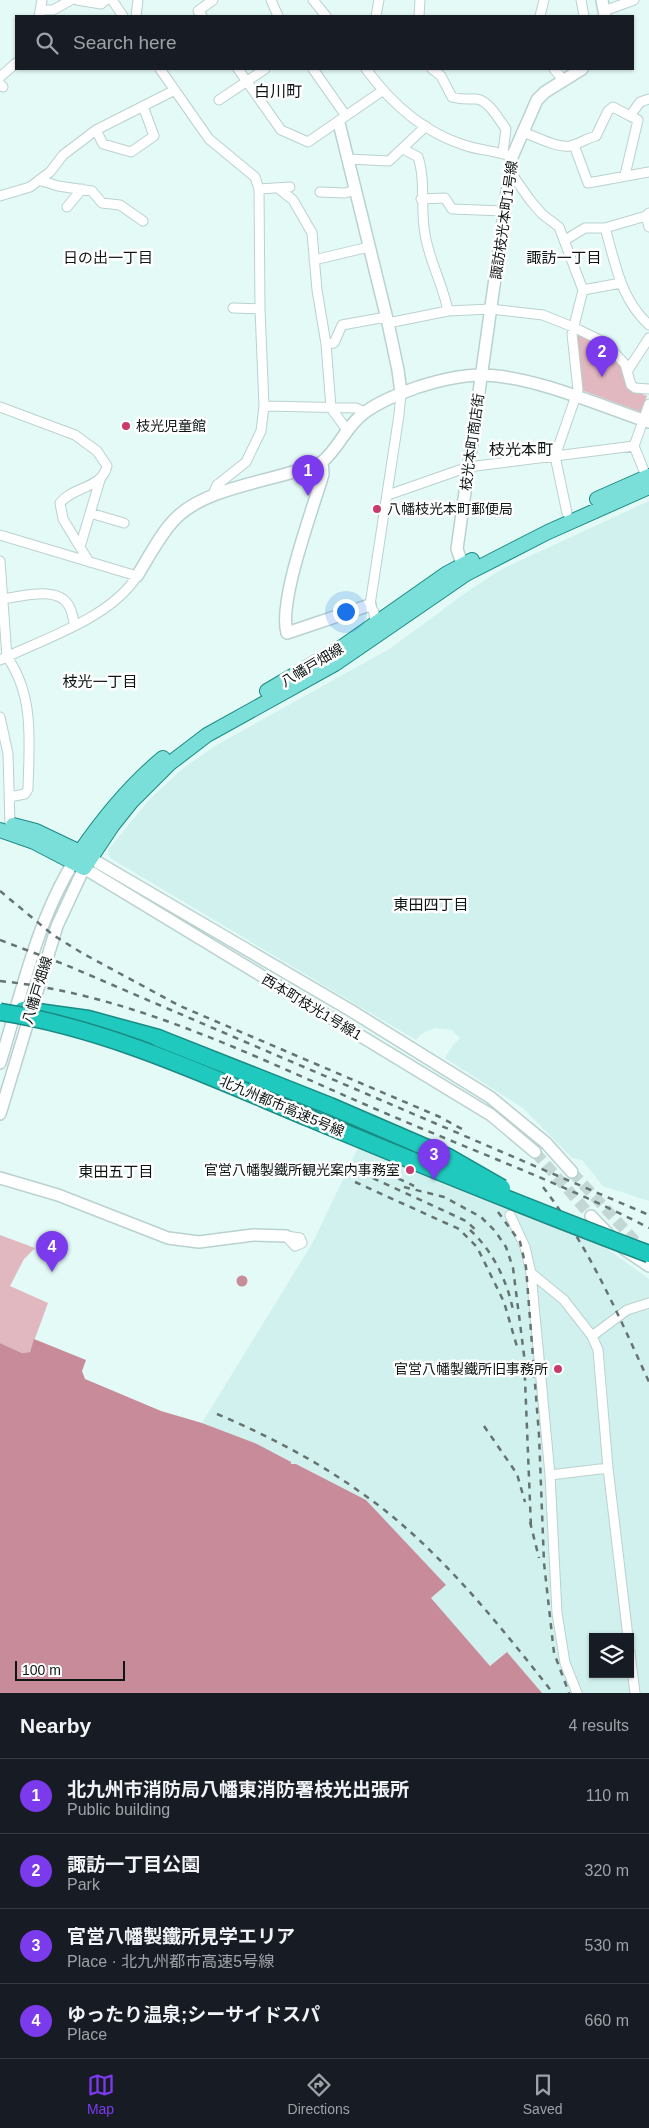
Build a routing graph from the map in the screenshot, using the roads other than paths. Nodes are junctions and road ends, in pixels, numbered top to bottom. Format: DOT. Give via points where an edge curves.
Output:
graph roads {
  1 [pos="42,0"];
  2 [pos="71,0"];
  3 [pos="77,0"];
  4 [pos="106,0"];
  5 [pos="112,0"];
  6 [pos="138,0"];
  7 [pos="213,0"];
  8 [pos="271,0"];
  9 [pos="313,0"];
  10 [pos="379,0"];
  11 [pos="420,0"];
  12 [pos="544,0"];
  13 [pos="580,0"];
  14 [pos="634,0"];
  15 [pos="604,9"];
  16 [pos="40,13"];
  17 [pos="197,14"];
  18 [pos="122,15"];
  19 [pos="136,15"];
  20 [pos="278,15"];
  21 [pos="325,15"];
  22 [pos="376,15"];
  23 [pos="419,15"];
  24 [pos="540,15"];
  25 [pos="584,15"];
  26 [pos="15,64"];
  27 [pos="161,70"];
  28 [pos="239,70"];
  29 [pos="264,70"];
  30 [pos="314,70"];
  31 [pos="367,70"];
  32 [pos="433,70"];
  33 [pos="555,70"];
  34 [pos="580,70"];
  35 [pos="0,77"];
  36 [pos="564,80"];
  37 [pos="247,81"];
  38 [pos="175,90"];
  39 [pos="382,91"];
  40 [pos="649,99"];
  41 [pos="218,100"];
  42 [pos="143,106"];
  43 [pos="630,116"];
  44 [pos="342,119"];
  45 [pos="426,126"];
  46 [pos="96,130"];
  47 [pos="522,132"];
  48 [pos="574,145"];
  49 [pos="403,149"];
  50 [pos="507,155"];
  51 [pos="348,159"];
  52 [pos="509,170"];
  53 [pos="649,172"];
  54 [pos="625,175"];
  55 [pos="39,180"];
  56 [pos="290,187"];
  57 [pos="278,188"];
  58 [pos="82,189"];
  59 [pos="260,189"];
  60 [pos="355,190"];
  61 [pos="320,192"];
  62 [pos="0,196"];
  63 [pos="421,199"];
  64 [pos="67,207"];
  65 [pos="504,211"];
  66 [pos="648,214"];
  67 [pos="143,221"];
  68 [pos="649,227"];
  69 [pos="605,228"];
  70 [pos="565,240"];
  71 [pos="369,247"];
  72 [pos="314,260"];
  73 [pos="621,283"];
  74 [pos="583,290"];
  75 [pos="232,308"];
  76 [pos="260,309"];
  77 [pos="491,310"];
  78 [pos="448,311"];
  79 [pos="387,320"];
  80 [pos="649,325"];
  81 [pos="573,326"];
  82 [pos="649,338"];
  83 [pos="326,344"];
  84 [pos="628,370"];
  85 [pos="481,375"];
  86 [pos="649,390"];
  87 [pos="401,393"];
  88 [pos="576,397"];
  89 [pos="649,404"];
  90 [pos="264,406"];
  91 [pos="0,407"];
  92 [pos="331,408"];
  93 [pos="365,412"];
  94 [pos="646,421"];
  95 [pos="347,430"];
  96 [pos="634,446"];
  97 [pos="555,456"];
  98 [pos="322,462"];
  99 [pos="468,467"];
  100 [pos="100,480"];
  101 [pos="648,480"];
  102 [pos="388,495"];
  103 [pos="212,496"];
  104 [pos="90,513"];
  105 [pos="567,513"];
  106 [pos="124,523"];
  107 [pos="0,535"];
  108 [pos="80,547"];
  109 [pos="0,561"];
  110 [pos="89,562"];
  111 [pos="464,569"];
  112 [pos="137,576"];
  113 [pos="2,599"];
  114 [pos="370,605"];
  115 [pos="2,619"];
  116 [pos="75,625"];
  117 [pos="374,625"];
  118 [pos="3,658"];
  119 [pos="0,716"];
  120 [pos="8,796"];
  121 [pos="3,826"];
  122 [pos="82,860"];
  123 [pos="0,1007"];
  124 [pos="15,1014"];
  125 [pos="0,1063"];
  126 [pos="443,1068"];
  127 [pos="435,1080"];
  128 [pos="0,1114"];
  129 [pos="535,1152"];
  130 [pos="572,1172"];
  131 [pos="0,1178"];
  132 [pos="510,1215"];
  133 [pos="554,1215"];
  134 [pos="591,1216"];
  135 [pos="286,1236"];
  136 [pos="630,1246"];
  137 [pos="649,1266"];
  138 [pos="531,1273"];
  139 [pos="649,1304"];
  140 [pos="592,1336"];
  141 [pos="608,1468"];
  142 [pos="550,1475"];
  143 [pos="628,1633"];
  144 [pos="633,1678"];
  145 [pos="577,1693"];
  146 [pos="635,1693"];
  1 -- 16 [label="street"];
  2 -- 16 [label="street"];
  3 -- 4 [label="street" via="101,4"];
  5 -- 18 [label="street"];
  6 -- 19 [label="street"];
  7 -- 17 [label="street"];
  8 -- 20 [label="street"];
  9 -- 21 [label="street"];
  10 -- 22 [label="street"];
  11 -- 23 [label="street"];
  12 -- 24 [label="street"];
  13 -- 25 [label="street"];
  14 -- 15 [label="street"];
  26 -- 35 [label="street"];
  27 -- 38 [label="street"];
  28 -- 37 [label="street"];
  29 -- 37 [label="street"];
  30 -- 44 [label="street"];
  31 -- 39 [label="street"];
  32 -- 50 [label="street" via="441,76 452,97 466,102 486,101 506,129"];
  33 -- 36 [label="street"];
  34 -- 36 [label="street, 諏訪枝光本町1号線"];
  36 -- 47 [label="street, 諏訪枝光本町1号線" via="537,100"];
  37 -- 41 [label="street"];
  37 -- 44 [label="street" via="281,130 308,142"];
  38 -- 42 [label="street"];
  38 -- 59 [label="street" via="209,139 255,177"];
  39 -- 44 [label="street"];
  39 -- 45 [label="street" via="406,114"];
  40 -- 43 [label="street" via="640,102"];
  42 -- 46 [label="street"];
  42 -- 46 [label="street" via="154,136 131,152 103,144"];
  43 -- 48 [label="street" via="613,107 596,136"];
  43 -- 54 [label="street" via="638,120"];
  44 -- 51 [label="street"];
  45 -- 49 [label="street"];
  45 -- 50 [label="street" via="464,146"];
  46 -- 55 [label="street" via="61,153 50,172"];
  47 -- 48 [label="street" via="565,146"];
  47 -- 50 [label="street, 諏訪枝光本町1号線"];
  48 -- 54 [label="street" via="588,182"];
  49 -- 51 [label="street" via="389,161"];
  49 -- 63 [label="street" via="418,157 422,171"];
  50 -- 52 [label="street, 諏訪枝光本町1号線"];
  51 -- 60 [label="street"];
  52 -- 65 [label="street, 諏訪枝光本町1号線"];
  52 -- 70 [label="street" via="542,214 559,227"];
  53 -- 54 [label="street"];
  55 -- 58 [label="street"];
  55 -- 62 [label="street" via="30,187"];
  56 -- 57 [label="street"];
  57 -- 59 [label="street"];
  57 -- 72 [label="street" via="292,200 308,225 312,233"];
  58 -- 64 [label="street"];
  58 -- 67 [label="street" via="92,191 102,203 120,205"];
  59 -- 76 [label="street"];
  60 -- 61 [label="street"];
  60 -- 71 [label="street"];
  63 -- 65 [label="street" via="445,198 452,209"];
  63 -- 78 [label="street" via="430,258 444,291"];
  65 -- 77 [label="street, 諏訪枝光本町1号線"];
  66 -- 68 [label="street"];
  66 -- 69 [label="street"];
  69 -- 70 [label="street" via="585,228"];
  69 -- 73 [label="street"];
  70 -- 74 [label="street"];
  71 -- 72 [label="street"];
  71 -- 79 [label="street"];
  72 -- 83 [label="street"];
  73 -- 74 [label="street"];
  73 -- 80 [label="street" via="635,312"];
  74 -- 81 [label="street"];
  75 -- 76 [label="street"];
  76 -- 90 [label="street"];
  77 -- 78 [label="street"];
  77 -- 81 [label="street" via="544,315"];
  77 -- 85 [label="street, 枝光本町商店街"];
  78 -- 79 [label="street"];
  79 -- 83 [label="street" via="342,325 334,343"];
  79 -- 87 [label="street"];
  81 -- 84 [label="street" via="604,342"];
  81 -- 88 [label="street"];
  82 -- 84 [label="street"];
  83 -- 92 [label="street"];
  84 -- 86 [label="street" via="631,385"];
  85 -- 87 [label="street"];
  85 -- 88 [label="street" via="524,381"];
  85 -- 99 [label="street, 枝光本町商店街"];
  87 -- 93 [label="street"];
  87 -- 102 [label="street"];
  88 -- 94 [label="street"];
  88 -- 97 [label="street"];
  89 -- 94 [label="street"];
  90 -- 92 [label="street"];
  90 -- 103 [label="street" via="258,440 246,462 217,485"];
  91 -- 100 [label="street" via="63,429 86,442 107,466"];
  92 -- 93 [label="street" via="356,408"];
  92 -- 95 [label="street"];
  93 -- 95 [label="street"];
  94 -- 96 [label="street"];
  95 -- 98 [label="street" via="330,456"];
  96 -- 97 [label="street"];
  96 -- 101 [label="street"];
  97 -- 99 [label="street"];
  97 -- 105 [label="street"];
  98 -- 103 [label="street"];
  98 -- 114 [label="street" via="323,474 287,599 284,622 287,633"];
  99 -- 102 [label="street"];
  99 -- 111 [label="street, 枝光本町商店街" via="457,549"];
  100 -- 104 [label="street"];
  100 -- 108 [label="street" via="64,497 60,503 63,519"];
  101 -- 105 [label="main road, 八幡戸畑線"];
  101 -- 111 [label="main road, 八幡戸畑線" via="548,532"];
  102 -- 114 [label="street"];
  103 -- 112 [label="street" via="176,518"];
  104 -- 106 [label="street"];
  104 -- 108 [label="street"];
  105 -- 111 [label="main road, 八幡戸畑線"];
  107 -- 110 [label="street"];
  108 -- 110 [label="street"];
  109 -- 113 [label="street"];
  110 -- 112 [label="street"];
  111 -- 117 [label="main road, 八幡戸畑線"];
  111 -- 122 [label="main road, 八幡戸畑線" via="334,664 222,726 180,755 122,812"];
  112 -- 116 [label="street" via="113,602"];
  113 -- 115 [label="street"];
  113 -- 116 [label="street" via="49,594 62,598 69,606"];
  114 -- 117 [label="street" via="374,612"];
  115 -- 118 [label="street"];
  116 -- 118 [label="street"];
  117 -- 122 [label="main road, 八幡戸畑線" via="316,664 174,748 128,788"];
  118 -- 120 [label="street" via="16,669 29,711 28,789 25,794"];
  119 -- 120 [label="street" via="8,754"];
  120 -- 121 [label="street"];
  121 -- 122 [label="main road" via="36,831"];
  122 -- 124 [label="street, 八幡戸畑線" via="46,917"];
  122 -- 126 [label="street, 西本町枝光1号線1" via="342,1005"];
  122 -- 127 [label="street, 西本町枝光1号線1"];
  123 -- 124 [label="highway"];
  124 -- 125 [label="street, 八幡戸畑線"];
  124 -- 128 [label="street, 八幡戸畑線"];
  124 -- 133 [label="highway, 北九州都市高速5号線, bridge" via="71,1026 146,1050"];
  124 -- 133 [label="highway, bridge" via="157,1042 495,1185"];
  126 -- 127 [label="street"];
  126 -- 130 [label="street, 西本町枝光1号線1" via="508,1110 546,1143"];
  127 -- 129 [label="street, 西本町枝光1号線1" via="491,1115"];
  131 -- 135 [label="street" via="58,1195 168,1238 209,1242 253,1235"];
  132 -- 138 [label="street" via="525,1247"];
  133 -- 136 [label="highway, bridge"];
  134 -- 137 [label="street" via="618,1244"];
  138 -- 140 [label="street" via="564,1300"];
  138 -- 142 [label="street"];
  139 -- 140 [label="street" via="628,1310"];
  140 -- 141 [label="street" via="598,1350"];
  141 -- 142 [label="street"];
  141 -- 143 [label="street"];
  142 -- 145 [label="street" via="557,1613 565,1663"];
  144 -- 146 [label="street"];
}
